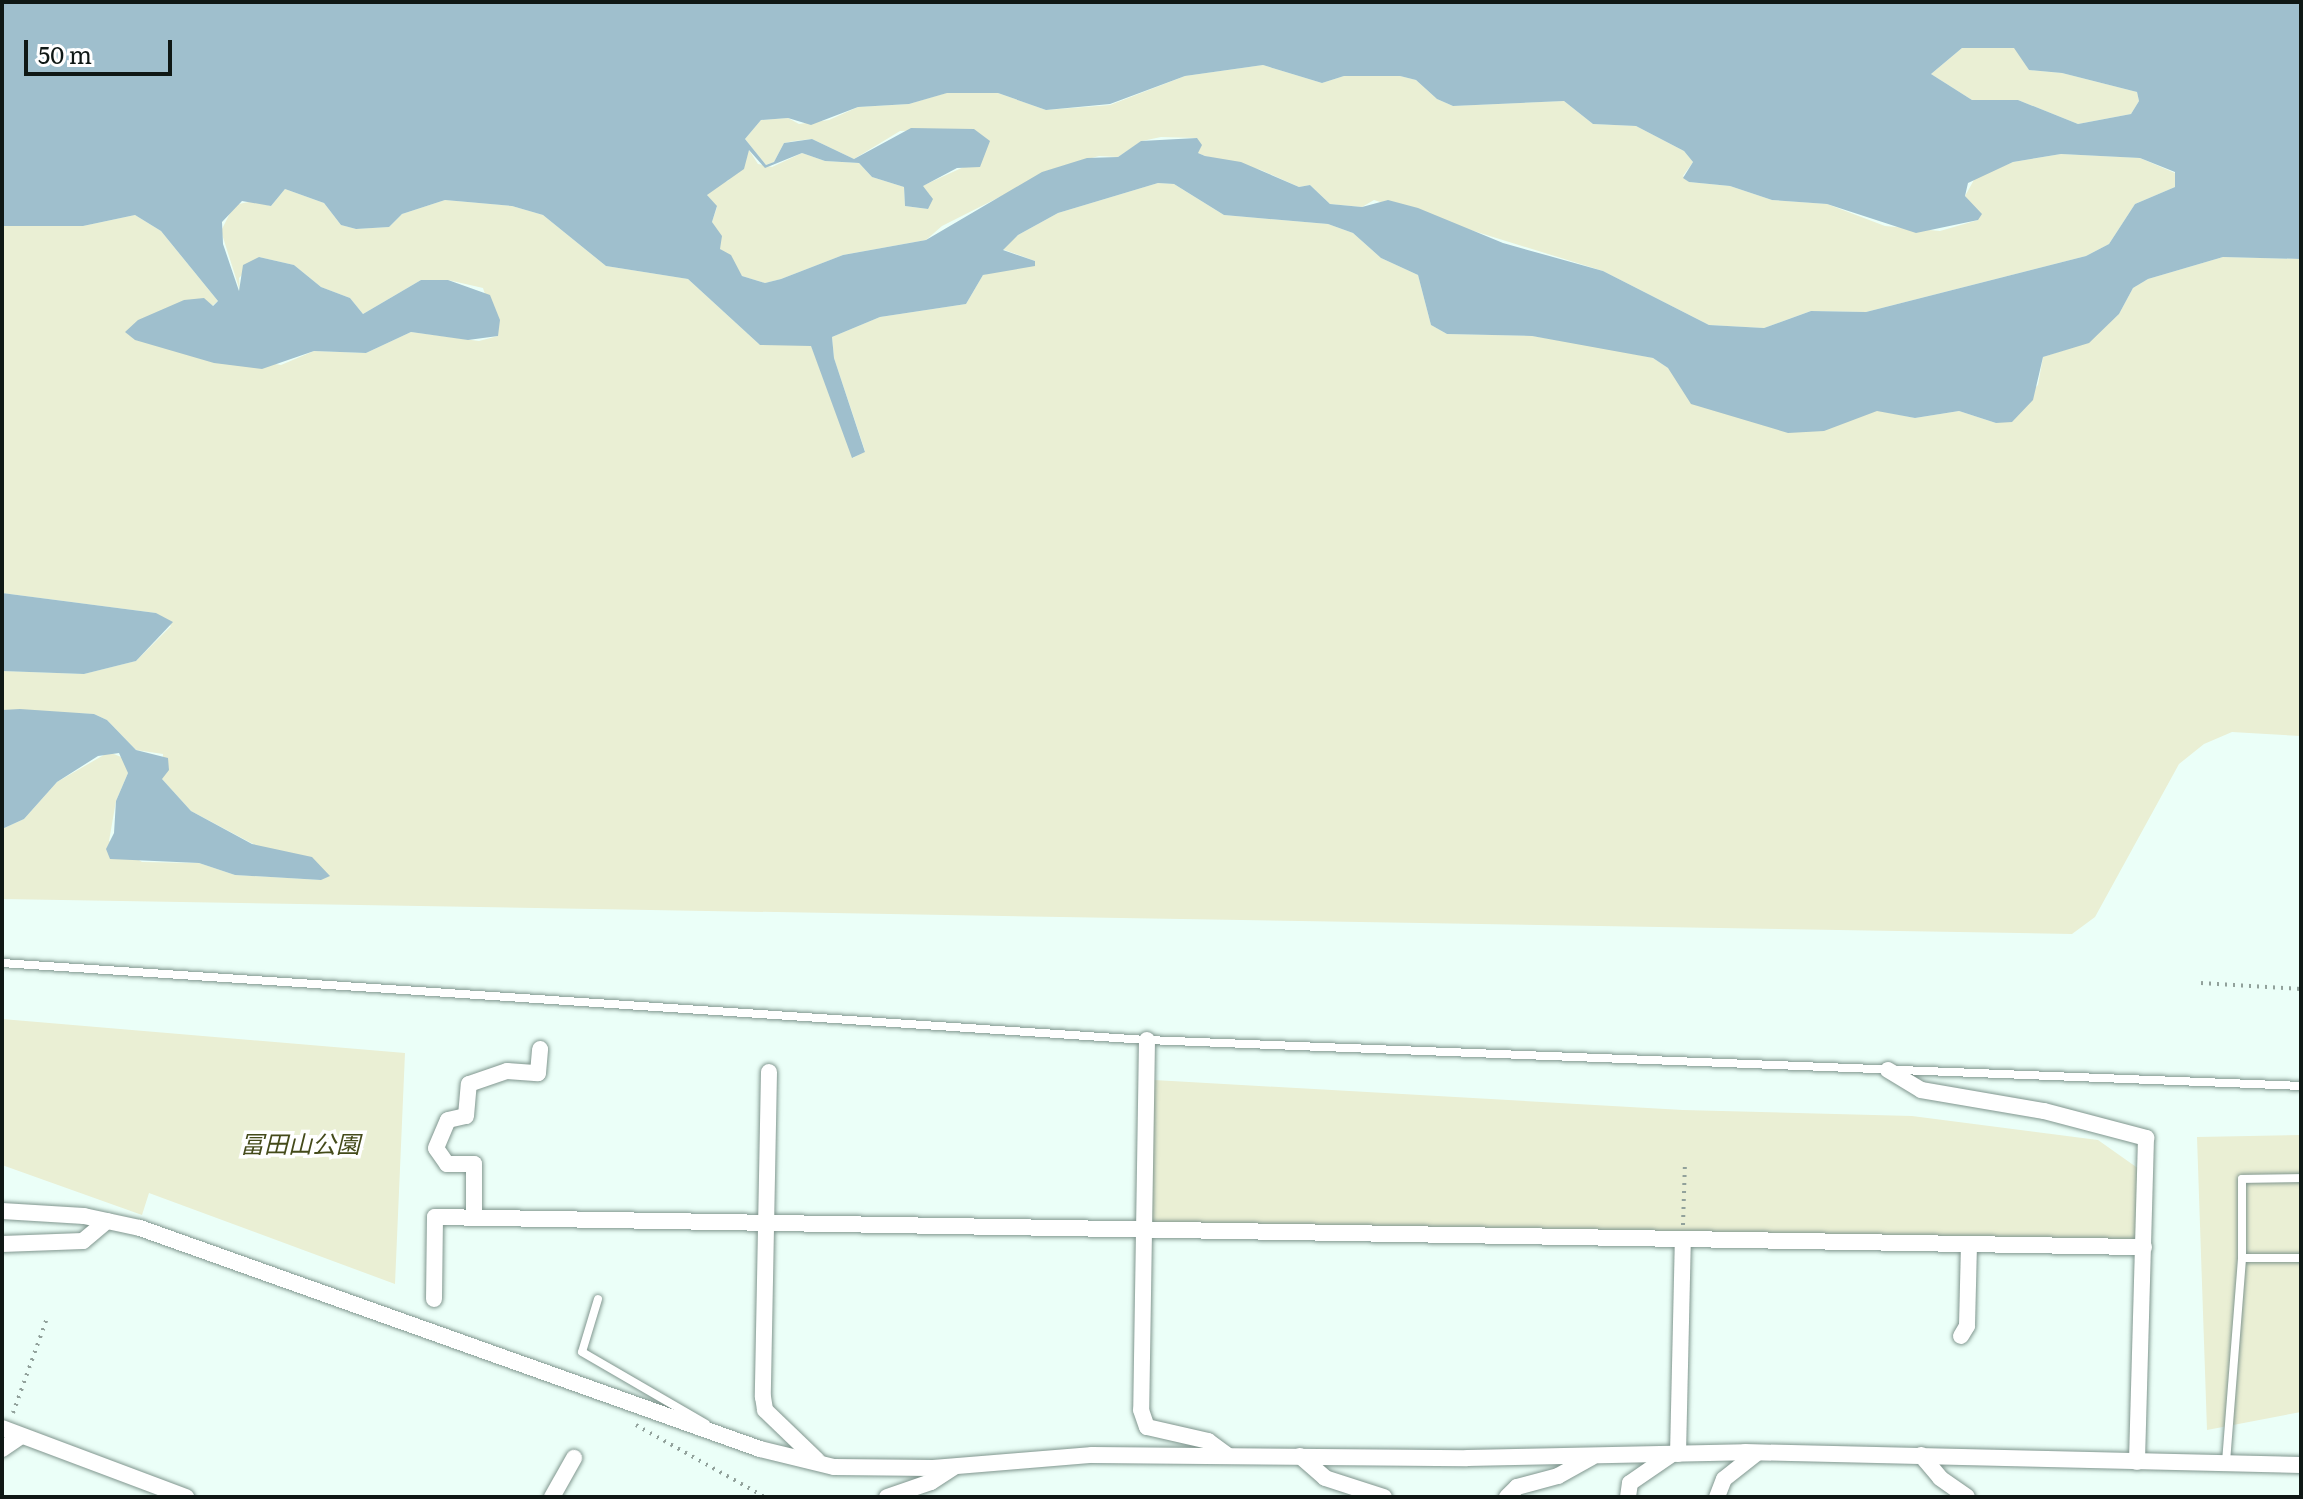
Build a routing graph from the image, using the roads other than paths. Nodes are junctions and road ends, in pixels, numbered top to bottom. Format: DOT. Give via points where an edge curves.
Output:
graph roads {
  1 [pos="2,963"];
  2 [pos="1147,1040"];
  3 [pos="540,1049"];
  4 [pos="1888,1070"];
  5 [pos="769,1072"];
  6 [pos="2301,1086"];
  7 [pos="2301,1178"];
  8 [pos="2,1211"];
  9 [pos="474,1218"];
  10 [pos="107,1221"];
  11 [pos="766,1225"];
  12 [pos="1144,1231"];
  13 [pos="1683,1240"];
  14 [pos="2,1244"];
  15 [pos="1969,1244"];
  16 [pos="2144,1247"];
  17 [pos="2242,1258"];
  18 [pos="2301,1258"];
  19 [pos="434,1299"];
  20 [pos="598,1299"];
  21 [pos="1961,1336"];
  22 [pos="10,1431"];
  23 [pos="718,1434"];
  24 [pos="2,1449"];
  25 [pos="1757,1453"];
  26 [pos="1675,1454"];
  27 [pos="1227,1455"];
  28 [pos="1921,1455"];
  29 [pos="1300,1456"];
  30 [pos="1595,1456"];
  31 [pos="574,1458"];
  32 [pos="2137,1462"];
  33 [pos="824,1465"];
  34 [pos="2301,1465"];
  35 [pos="955,1466"];
  36 [pos="2226,1466"];
  37 [pos="186,1497"];
  38 [pos="552,1497"];
  39 [pos="887,1497"];
  40 [pos="1384,1497"];
  41 [pos="1507,1497"];
  42 [pos="1628,1497"];
  43 [pos="1717,1497"];
  44 [pos="1967,1497"];
  1 -- 2 [label="lane"];
  2 -- 4 [label="lane"];
  2 -- 12 [label="street"];
  3 -- 9 [label="street" via="538,1073 507,1071 469,1084 466,1116 448,1120 436,1148 447,1164 474,1164"];
  4 -- 6 [label="lane"];
  4 -- 16 [label="street" via="1921,1090 2044,1111 2146,1138"];
  5 -- 11 [label="street"];
  7 -- 17 [label="lane" via="2242,1179"];
  8 -- 10 [label="street"];
  9 -- 11 [label="street"];
  9 -- 19 [label="street" via="435,1217"];
  10 -- 14 [label="street" via="83,1241"];
  10 -- 23 [label="street" via="250,1266"];
  11 -- 12 [label="street"];
  11 -- 33 [label="street" via="765,1410 793,1442"];
  12 -- 13 [label="street"];
  12 -- 27 [label="street" via="1141,1410 1147,1427 1208,1441"];
  13 -- 15 [label="street"];
  13 -- 26 [label="street"];
  15 -- 16 [label="street"];
  15 -- 21 [label="street" via="1967,1326"];
  16 -- 32 [label="street"];
  17 -- 18 [label="lane"];
  17 -- 36 [label="lane"];
  20 -- 23 [label="lane" via="582,1352 686,1408"];
  22 -- 24 [label="street"];
  22 -- 37 [label="street"];
  23 -- 33 [label="street"];
  25 -- 26 [label="street"];
  25 -- 28 [label="street"];
  25 -- 43 [label="street" via="1724,1479"];
  26 -- 30 [label="street"];
  26 -- 42 [label="street" via="1630,1483"];
  27 -- 29 [label="street"];
  27 -- 35 [label="street" via="1092,1455"];
  28 -- 32 [label="street"];
  28 -- 44 [label="street" via="1940,1478"];
  29 -- 30 [label="street"];
  29 -- 40 [label="street" via="1325,1478"];
  30 -- 41 [label="street" via="1558,1476 1517,1487"];
  31 -- 38 [label="street"];
  32 -- 36 [label="street"];
  33 -- 35 [label="street" via="884,1470"];
  34 -- 36 [label="street"];
  35 -- 39 [label="street" via="931,1482"];
}
